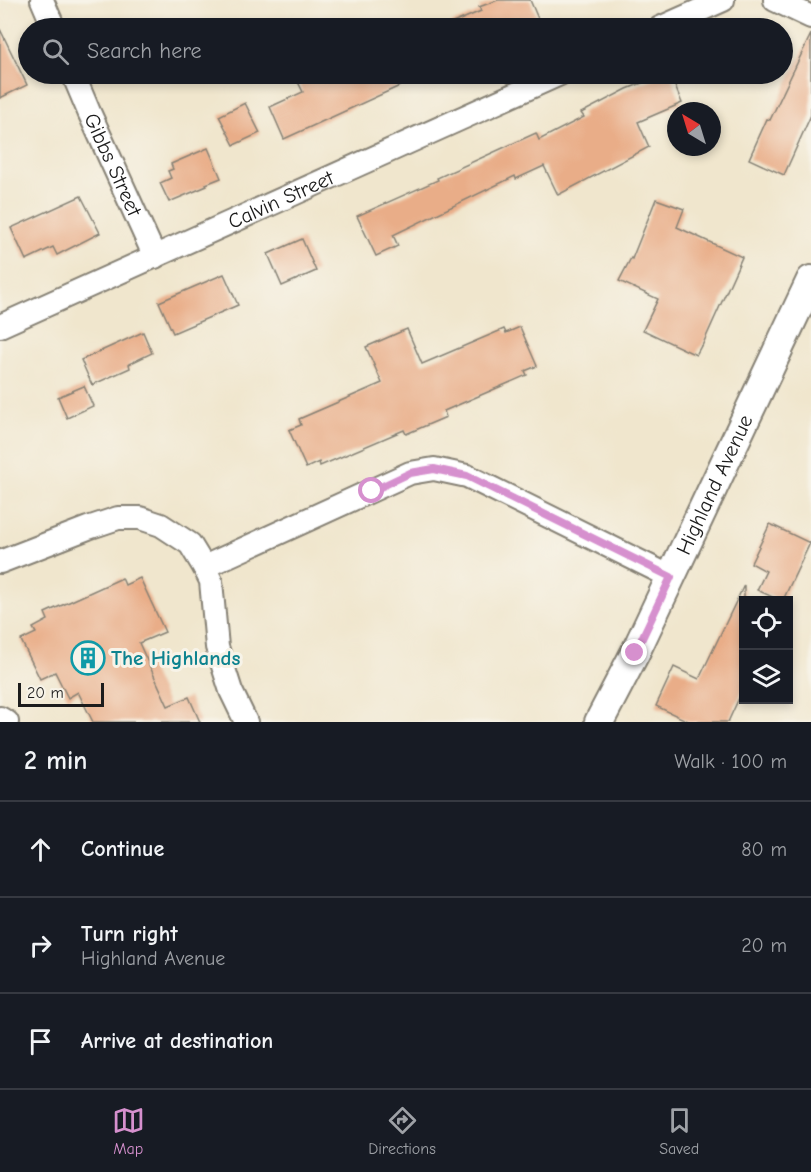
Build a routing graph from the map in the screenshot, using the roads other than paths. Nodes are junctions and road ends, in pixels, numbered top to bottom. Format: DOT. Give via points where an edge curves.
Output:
graph roads {
  1 [pos="42,0"];
  2 [pos="723,0"];
  3 [pos="775,0"];
  4 [pos="811,17"];
  5 [pos="50,18"];
  6 [pos="682,18"];
  7 [pos="77,84"];
  8 [pos="538,84"];
  9 [pos="154,256"];
  10 [pos="811,280"];
  11 [pos="0,327"];
  12 [pos="0,562"];
  13 [pos="204,567"];
  14 [pos="671,577"];
  15 [pos="0,718"];
  16 [pos="6,722"];
  17 [pos="246,722"];
  18 [pos="599,722"];
  1 -- 5 [label="street"];
  2 -- 6 [label="street"];
  3 -- 4 [label="street"];
  7 -- 9 [label="street, Gibbs Street"];
  8 -- 9 [label="street, Calvin Street"];
  9 -- 11 [label="street, Calvin Street"];
  10 -- 14 [label="street, Highland Avenue"];
  12 -- 13 [label="street" via="118,518 140,518 161,525 190,544"];
  13 -- 14 [label="street" via="410,473 434,469 467,476"];
  13 -- 17 [label="street" via="211,581 217,647 231,692"];
  14 -- 18 [label="street, Highland Avenue"];
  15 -- 16 [label="street"];
}
